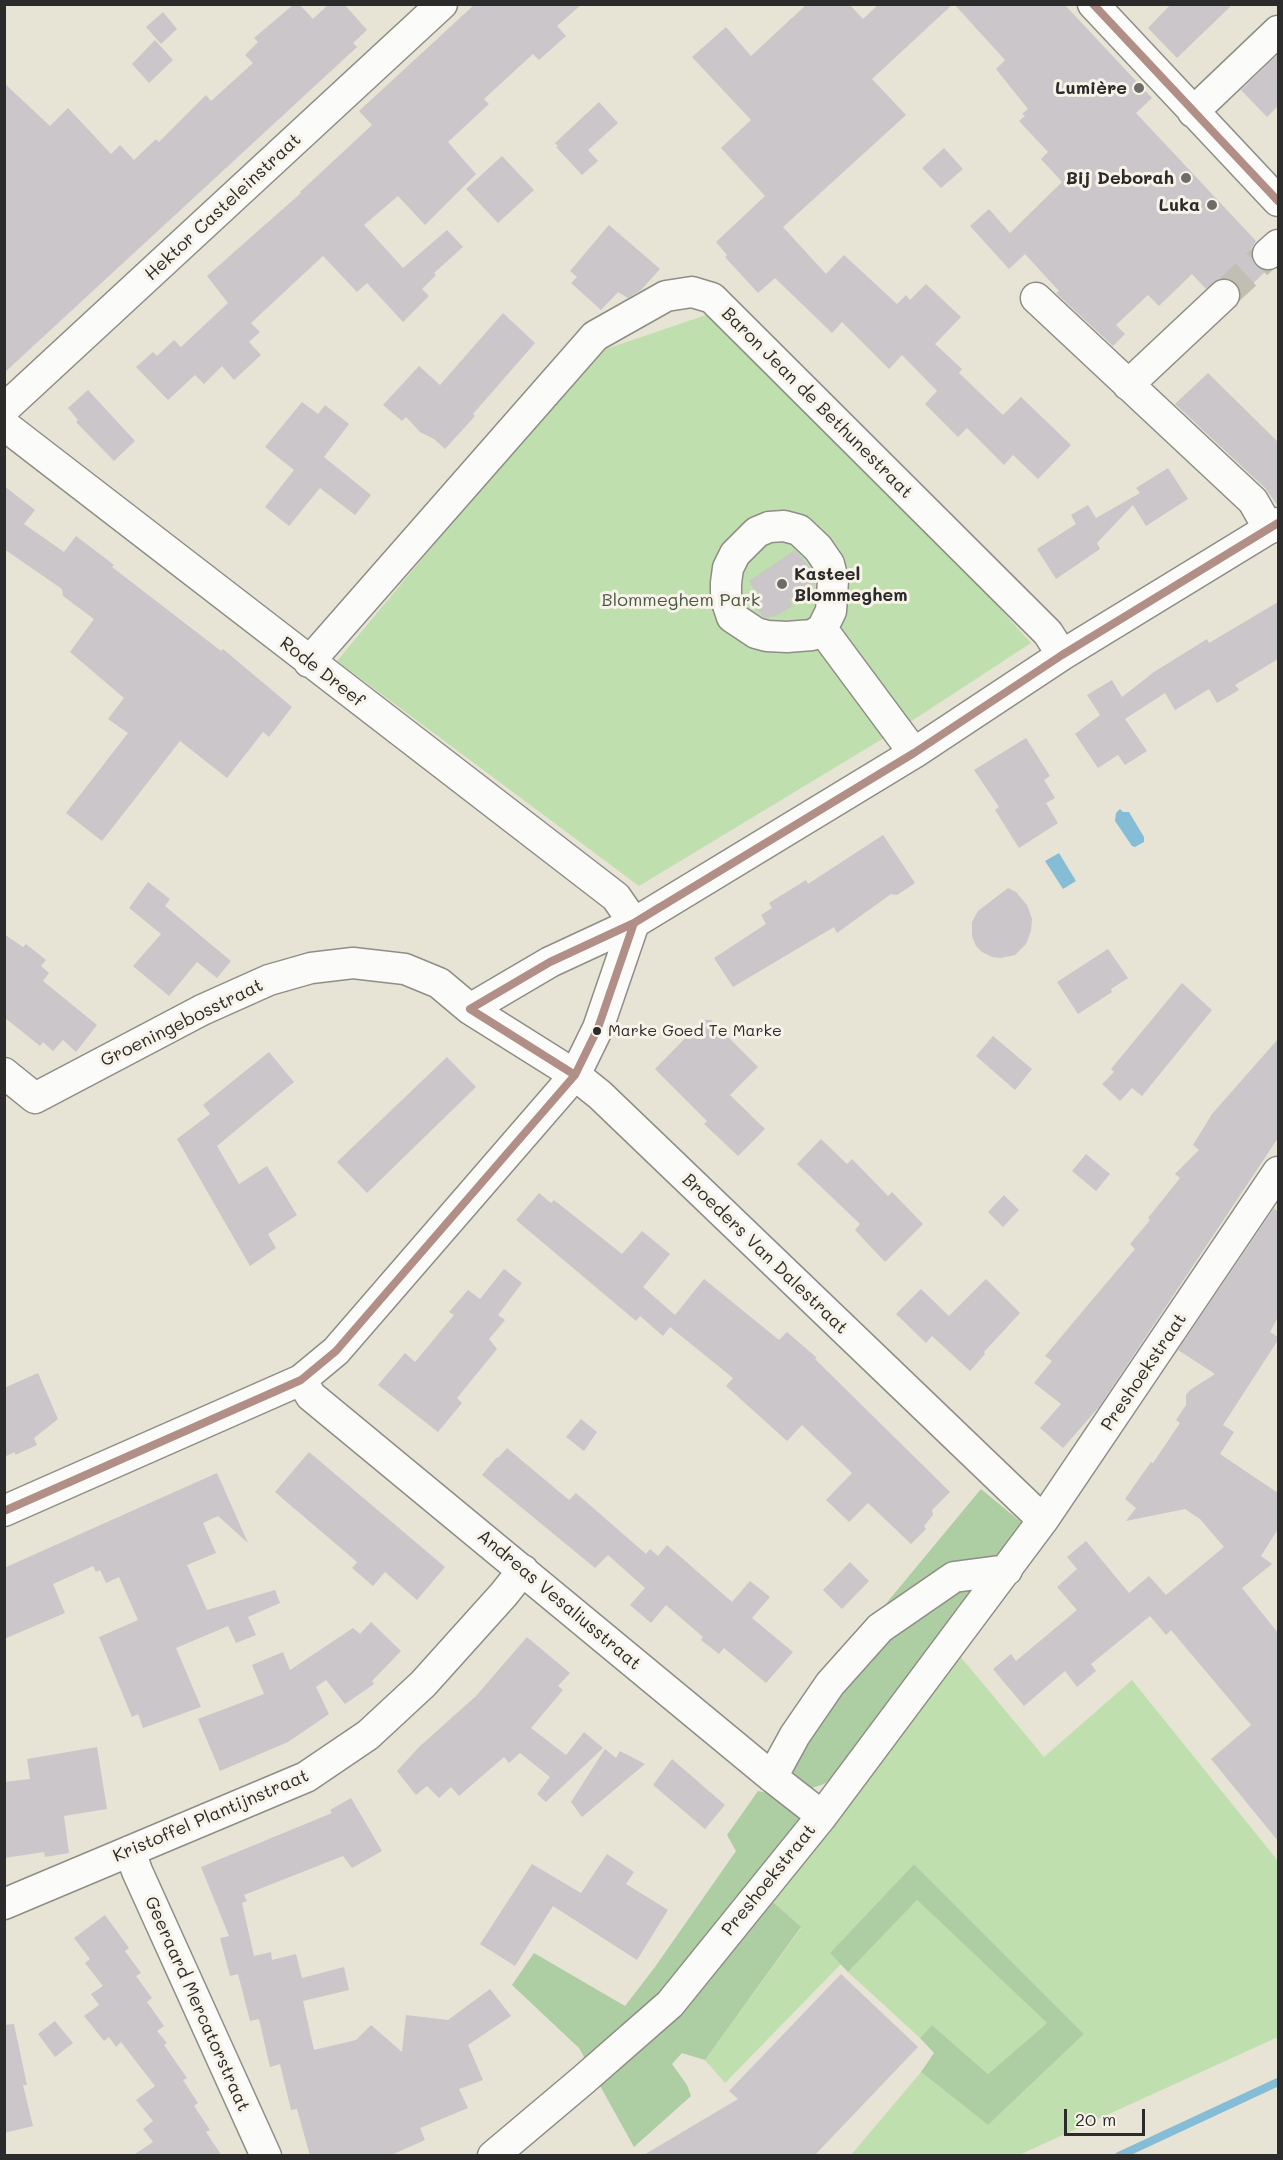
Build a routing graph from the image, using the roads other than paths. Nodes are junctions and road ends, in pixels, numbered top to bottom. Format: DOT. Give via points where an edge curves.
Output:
graph roads {
  1 [pos="442,4"];
  2 [pos="1093,4"];
  3 [pos="1278,31"];
  4 [pos="1193,112"];
  5 [pos="1278,201"];
  6 [pos="1224,296"];
  7 [pos="1036,298"];
  8 [pos="1128,385"];
  9 [pos="4,409"];
  10 [pos="4,425"];
  11 [pos="1274,526"];
  12 [pos="822,629"];
  13 [pos="1062,655"];
  14 [pos="309,662"];
  15 [pos="914,753"];
  16 [pos="634,923"];
  17 [pos="470,1009"];
  18 [pos="4,1073"];
  19 [pos="575,1075"];
  20 [pos="1278,1172"];
  21 [pos="301,1380"];
  22 [pos="4,1511"];
  23 [pos="1043,1520"];
  24 [pos="523,1570"];
  25 [pos="1007,1570"];
  26 [pos="772,1777"];
  27 [pos="822,1816"];
  28 [pos="130,1851"];
  29 [pos="4,1904"];
  30 [pos="266,2156"];
  31 [pos="494,2156"];
  1 -- 9 [label="street, Hektor Casteleinstraat"];
  2 -- 4 [label="street"];
  3 -- 4 [label="street"];
  4 -- 5 [label="street"];
  6 -- 8 [label="street"];
  7 -- 8 [label="street"];
  8 -- 11 [label="street" via="1253,501"];
  10 -- 14 [label="street, Rode Dreef"];
  11 -- 13 [label="street"];
  12 -- 15 [label="street"];
  13 -- 14 [label="street, Baron Jean de Bethunestraat" via="1048,633 712,298 692,292 666,296 595,336"];
  13 -- 15 [label="street"];
  14 -- 16 [label="street, Rode Dreef" via="616,897"];
  15 -- 16 [label="street"];
  16 -- 17 [label="street" via="550,962"];
  16 -- 19 [label="street" via="598,1028"];
  17 -- 18 [label="street, Groeningebosstraat" via="439,983 405,969 352,963 311,968 269,980 202,1010 35,1098"];
  17 -- 19 [label="street, Broeders Van Dalestraat"];
  19 -- 21 [label="street" via="336,1351"];
  19 -- 23 [label="street, Broeders Van Dalestraat"];
  20 -- 23 [label="street, Preshoekstraat"];
  21 -- 22 [label="street"];
  21 -- 24 [label="street, Andreas Vesaliusstraat" via="311,1396"];
  23 -- 25 [label="street, Preshoekstraat"];
  24 -- 26 [label="street, Andreas Vesaliusstraat"];
  24 -- 28 [label="street, Kristoffel Plantijnstraat" via="423,1684 368,1736 306,1777"];
  25 -- 26 [label="street" via="954,1577 880,1628 830,1684"];
  25 -- 27 [label="street, Preshoekstraat"];
  26 -- 27 [label="street, Andreas Vesaliusstraat"];
  27 -- 31 [label="street, Preshoekstraat" via="670,2004"];
  28 -- 29 [label="street, Kristoffel Plantijnstraat"];
  28 -- 30 [label="street, Geeraard Mercatorstraat"];
}
